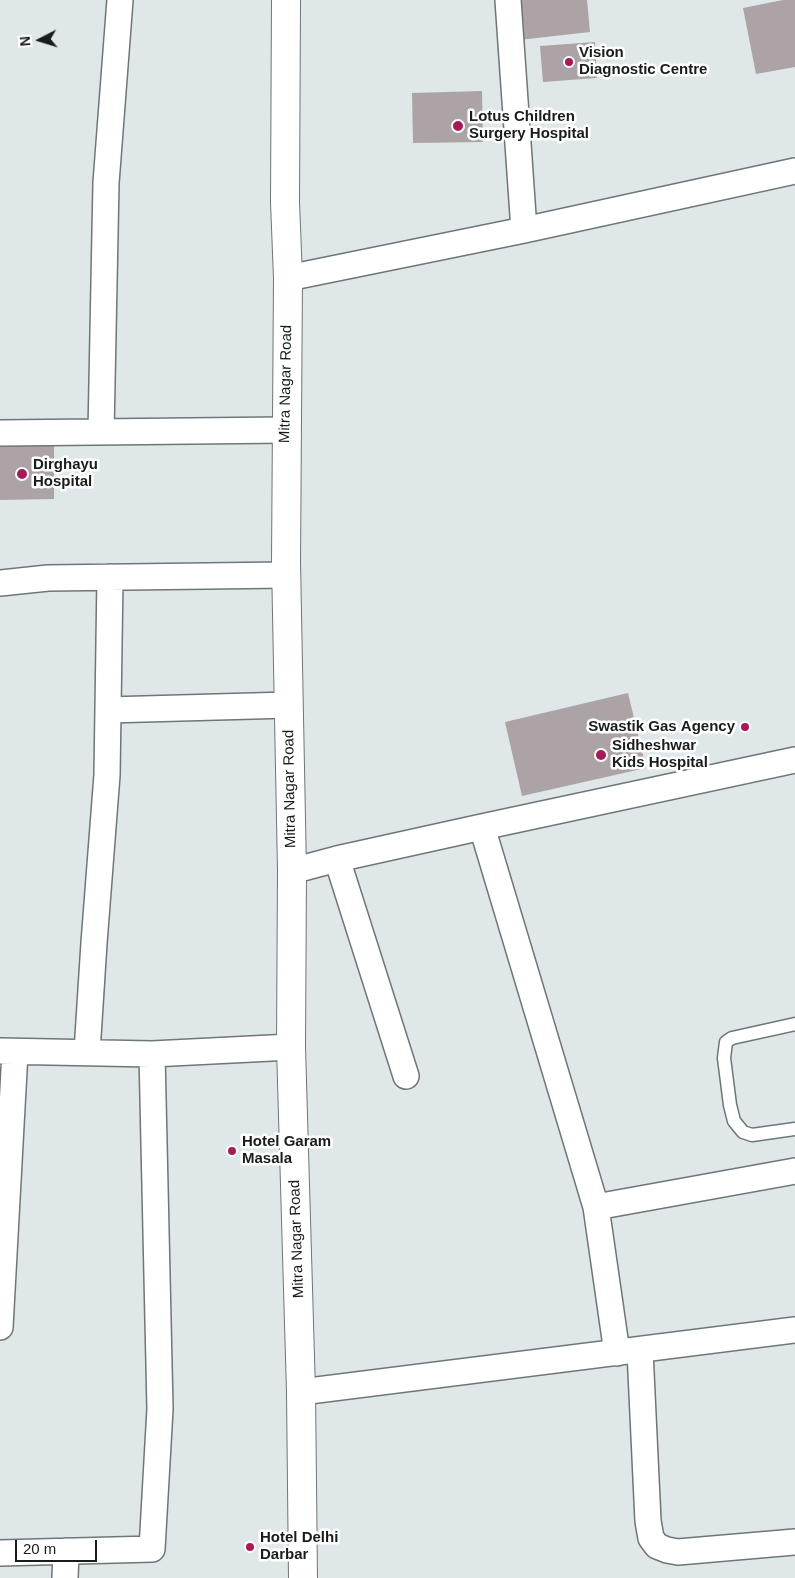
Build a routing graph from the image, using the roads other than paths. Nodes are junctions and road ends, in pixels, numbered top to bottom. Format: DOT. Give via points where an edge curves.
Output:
graph roads {
  1 [pos="120,0"];
  2 [pos="286,0"];
  3 [pos="508,0"];
  4 [pos="795,171"];
  5 [pos="524,230"];
  6 [pos="288,278"];
  7 [pos="286,430"];
  8 [pos="0,432"];
  9 [pos="101,432"];
  10 [pos="286,575"];
  11 [pos="110,577"];
  12 [pos="0,583"];
  13 [pos="288,705"];
  14 [pos="108,710"];
  15 [pos="795,760"];
  16 [pos="482,827"];
  17 [pos="337,859"];
  18 [pos="292,871"];
  19 [pos="795,1024"];
  20 [pos="291,1047"];
  21 [pos="7,1051"];
  22 [pos="87,1052"];
  23 [pos="152,1054"];
  24 [pos="406,1076"];
  25 [pos="795,1129"];
  26 [pos="795,1172"];
  27 [pos="596,1207"];
  28 [pos="0,1327"];
  29 [pos="795,1330"];
  30 [pos="628,1352"];
  31 [pos="301,1392"];
  32 [pos="795,1542"];
  33 [pos="66,1551"];
  34 [pos="0,1553"];
  35 [pos="65,1578"];
  36 [pos="303,1578"];
  1 -- 9 [label="street" via="106,183"];
  2 -- 6 [label="street, Mitra Nagar Road"];
  3 -- 5 [label="street"];
  4 -- 5 [label="street"];
  5 -- 6 [label="street"];
  6 -- 7 [label="street, Mitra Nagar Road"];
  7 -- 9 [label="street"];
  7 -- 10 [label="street, Mitra Nagar Road"];
  8 -- 9 [label="street"];
  10 -- 11 [label="street"];
  10 -- 13 [label="street, Mitra Nagar Road"];
  11 -- 12 [label="street"];
  11 -- 14 [label="street"];
  13 -- 14 [label="street"];
  13 -- 18 [label="street, Mitra Nagar Road"];
  14 -- 22 [label="street" via="107,775"];
  15 -- 16 [label="street"];
  16 -- 17 [label="street"];
  16 -- 27 [label="street"];
  17 -- 18 [label="street"];
  17 -- 24 [label="street"];
  18 -- 20 [label="street, Mitra Nagar Road"];
  19 -- 25 [label="lane" via="732,1038 726,1042 724,1058 734,1121 743,1132 752,1135"];
  20 -- 23 [label="street"];
  20 -- 31 [label="street, Mitra Nagar Road"];
  21 -- 22 [label="street"];
  21 -- 28 [label="street"];
  22 -- 23 [label="street"];
  23 -- 33 [label="street" via="160,1409 152,1549"];
  26 -- 27 [label="street"];
  27 -- 30 [label="street"];
  29 -- 30 [label="street"];
  30 -- 31 [label="street"];
  30 -- 32 [label="street" via="648,1521 651,1538 657,1546 678,1552"];
  31 -- 36 [label="street, Mitra Nagar Road"];
  33 -- 34 [label="street"];
  33 -- 35 [label="street"];
}
